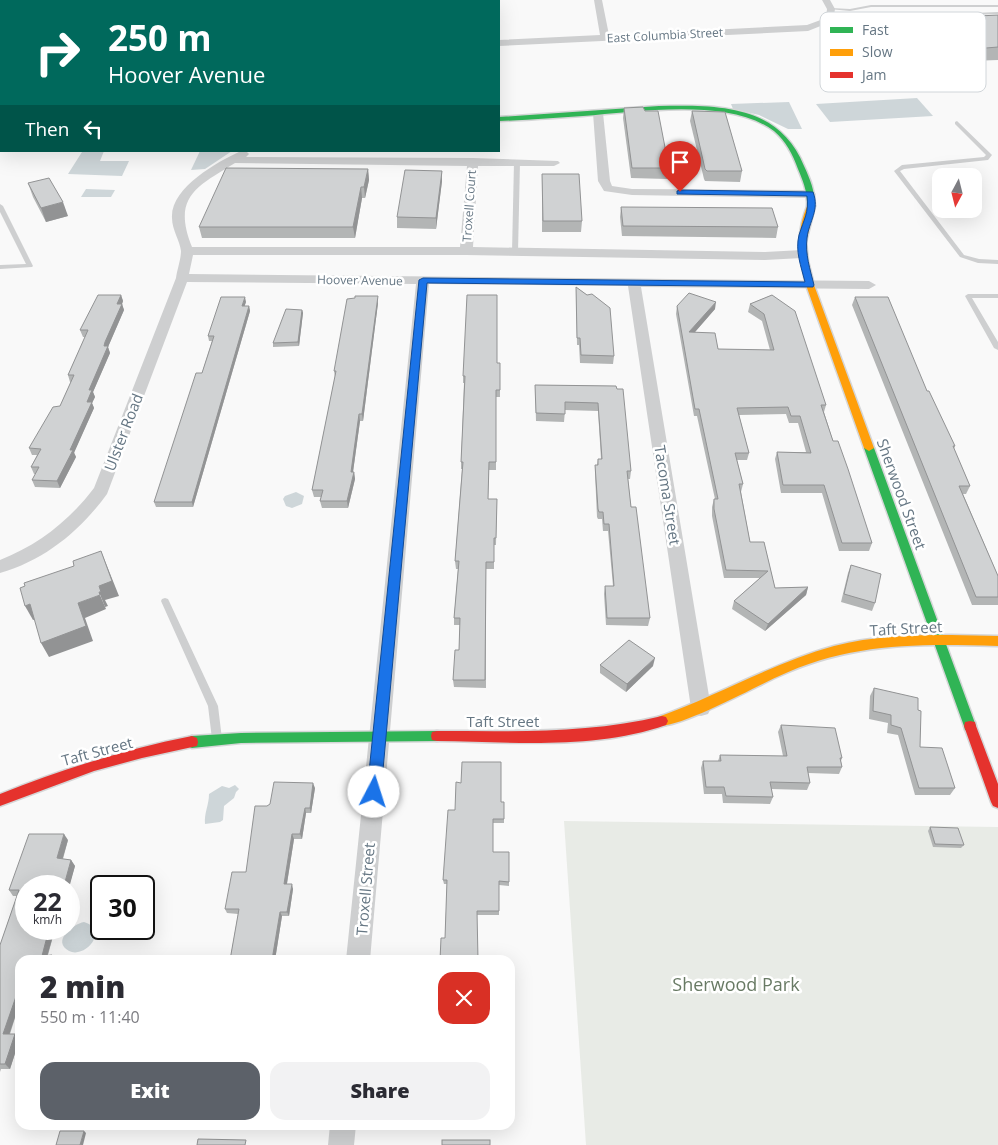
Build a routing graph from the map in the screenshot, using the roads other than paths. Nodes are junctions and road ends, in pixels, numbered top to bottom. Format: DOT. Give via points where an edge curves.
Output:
graph roads {
  1 [pos="598,0"];
  2 [pos="826,0"];
  3 [pos="998,6"];
  4 [pos="861,8"];
  5 [pos="830,12"];
  6 [pos="841,12"];
  7 [pos="864,12"];
  8 [pos="820,21"];
  9 [pos="605,38"];
  10 [pos="500,43"];
  11 [pos="598,113"];
  12 [pos="500,119"];
  13 [pos="957,122"];
  14 [pos="246,152"];
  15 [pos="234,160"];
  16 [pos="473,161"];
  17 [pos="516,162"];
  18 [pos="554,163"];
  19 [pos="810,194"];
  20 [pos="0,206"];
  21 [pos="187,251"];
  22 [pos="466,251"];
  23 [pos="515,252"];
  24 [pos="802,254"];
  25 [pos="998,262"];
  26 [pos="0,267"];
  27 [pos="182,278"];
  28 [pos="423,280"];
  29 [pos="634,283"];
  30 [pos="810,285"];
  31 [pos="869,285"];
  32 [pos="998,296"];
  33 [pos="998,348"];
  34 [pos="0,567"];
  35 [pos="164,601"];
  36 [pos="939,640"];
  37 [pos="998,641"];
  38 [pos="701,708"];
  39 [pos="379,736"];
  40 [pos="216,740"];
  41 [pos="0,800"];
  42 [pos="998,802"];
  43 [pos="358,955"];
  44 [pos="342,1130"];
  45 [pos="341,1145"];
  1 -- 9 [label="street"];
  2 -- 5 [label="street"];
  3 -- 4 [label="lane"];
  4 -- 6 [label="lane"];
  4 -- 7 [label="lane"];
  8 -- 9 [label="street, East Columbia Street" via="808,28"];
  9 -- 10 [label="street, East Columbia Street"];
  11 -- 12 [label="street"];
  11 -- 19 [label="street" via="697,108 730,112 762,122 786,138 793,148"];
  11 -- 19 [label="street" via="604,181 608,189"];
  13 -- 25 [label="lane" via="989,155 986,160 897,170 962,256 978,262"];
  14 -- 15 [label="street"];
  15 -- 16 [label="street"];
  15 -- 21 [label="street" via="185,192 176,219"];
  16 -- 17 [label="street"];
  16 -- 22 [label="street, Troxell Court"];
  17 -- 18 [label="street"];
  17 -- 23 [label="lane"];
  19 -- 24 [label="street, Sherwood Street" via="812,209 803,236"];
  20 -- 26 [label="lane" via="30,266"];
  21 -- 22 [label="street, Hoover Avenue"];
  21 -- 27 [label="street, Ulster Road"];
  22 -- 23 [label="street, Hoover Avenue"];
  23 -- 24 [label="street, Hoover Avenue"];
  24 -- 30 [label="street, Sherwood Street"];
  27 -- 28 [label="street, Hoover Avenue"];
  27 -- 34 [label="street, Ulster Road" via="100,490 74,524 55,539"];
  28 -- 29 [label="street, Hoover Avenue"];
  28 -- 39 [label="street, Troxell Street"];
  29 -- 30 [label="street, Hoover Avenue"];
  29 -- 38 [label="street, Tacoma Street"];
  30 -- 31 [label="street, Hoover Avenue"];
  30 -- 36 [label="street, Sherwood Street"];
  32 -- 33 [label="lane" via="968,296"];
  35 -- 40 [label="lane" via="213,706"];
  36 -- 37 [label="street, Taft Street"];
  36 -- 38 [label="street, Taft Street" via="883,642 831,651 792,664"];
  36 -- 42 [label="street, Sherwood Street"];
  38 -- 39 [label="street, Taft Street" via="641,726 564,736"];
  39 -- 40 [label="street, Taft Street"];
  39 -- 43 [label="street, Troxell Street"];
  40 -- 41 [label="street, Taft Street" via="154,751 76,771"];
  44 -- 45 [label="street"];
}
